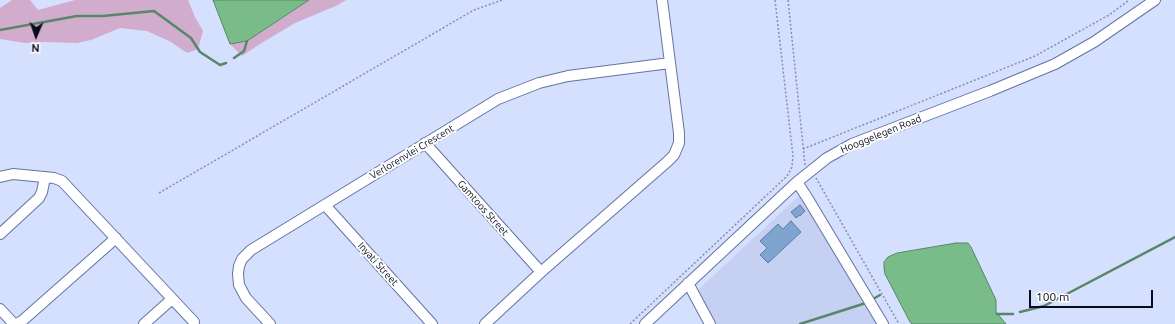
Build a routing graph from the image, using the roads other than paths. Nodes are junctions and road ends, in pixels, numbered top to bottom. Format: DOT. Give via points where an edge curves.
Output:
graph roads {
  1 [pos="662,0"];
  2 [pos="1155,0"];
  3 [pos="670,63"];
  4 [pos="425,143"];
  5 [pos="0,177"];
  6 [pos="45,177"];
  7 [pos="797,182"];
  8 [pos="325,205"];
  9 [pos="0,234"];
  10 [pos="116,238"];
  11 [pos="541,272"];
  12 [pos="688,283"];
  13 [pos="172,299"];
  14 [pos="0,309"];
  15 [pos="194,322"];
  16 [pos="15,324"];
  17 [pos="144,324"];
  18 [pos="270,324"];
  19 [pos="432,324"];
  20 [pos="485,324"];
  21 [pos="645,324"];
  22 [pos="710,324"];
  23 [pos="882,324"];
  1 -- 3 [label="street"];
  2 -- 7 [label="street, Hooggelegen Road" via="1094,42 1055,64 852,144 826,158"];
  3 -- 4 [label="street, Verlorenvlei Crescent" via="568,76 539,83 498,99"];
  3 -- 11 [label="street" via="679,143 674,155"];
  4 -- 8 [label="street, Verlorenvlei Crescent"];
  4 -- 11 [label="street, Gamtoos Street"];
  5 -- 6 [label="street" via="13,174"];
  6 -- 9 [label="street" via="39,198"];
  6 -- 10 [label="street" via="66,184"];
  7 -- 12 [label="street, Hooggelegen Road"];
  7 -- 23 [label="street"];
  8 -- 18 [label="street, Verlorenvlei Crescent" via="251,250 242,259 238,274 242,291"];
  8 -- 19 [label="street, Inyati Street"];
  10 -- 13 [label="street"];
  10 -- 16 [label="street" via="22,321"];
  11 -- 20 [label="street"];
  12 -- 21 [label="street, Hooggelegen Road"];
  12 -- 22 [label="street"];
  13 -- 15 [label="street"];
  13 -- 17 [label="street"];
  14 -- 16 [label="street"];
}
